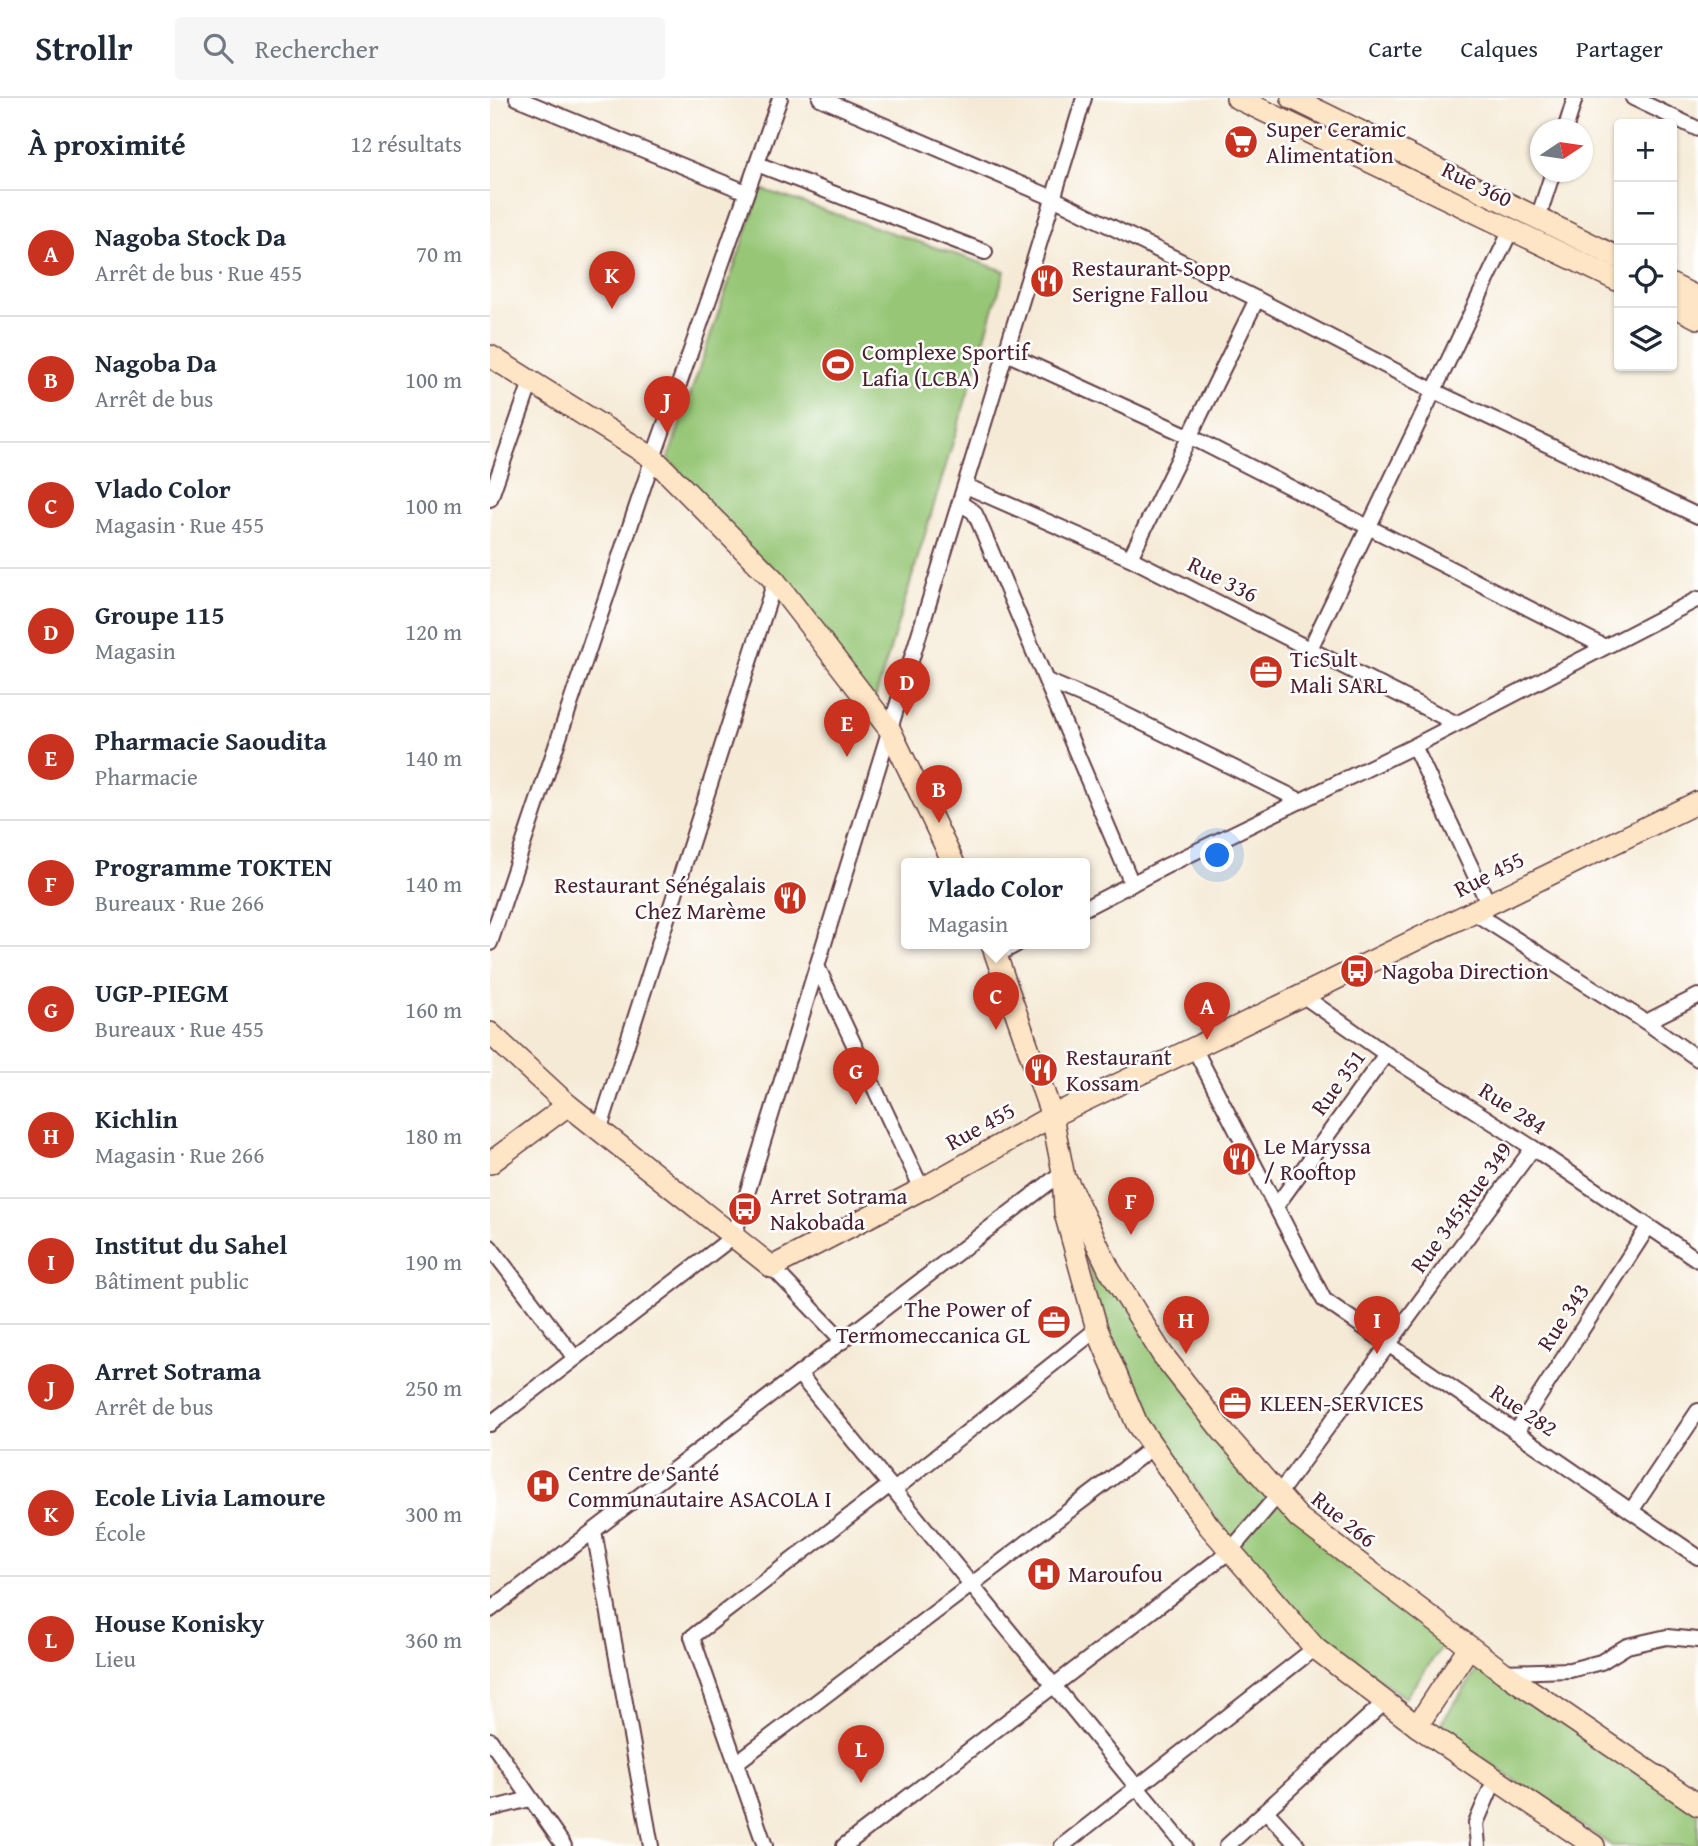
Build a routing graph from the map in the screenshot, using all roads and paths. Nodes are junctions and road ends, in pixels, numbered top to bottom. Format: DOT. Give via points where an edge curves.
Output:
graph roads {
  1 [pos="517,98"];
  2 [pos="780,98"];
  3 [pos="820,98"];
  4 [pos="1084,98"];
  5 [pos="1237,98"];
  6 [pos="1292,98"];
  7 [pos="1575,98"];
  8 [pos="1633,98"];
  9 [pos="1568,119"];
  10 [pos="1698,129"];
  11 [pos="757,164"];
  12 [pos="1550,182"];
  13 [pos="746,192"];
  14 [pos="1053,198"];
  15 [pos="1538,218"];
  16 [pos="1511,230"];
  17 [pos="985,253"];
  18 [pos="1614,256"];
  19 [pos="1614,279"];
  20 [pos="1677,288"];
  21 [pos="1698,298"];
  22 [pos="1257,299"];
  23 [pos="1676,308"];
  24 [pos="1698,318"];
  25 [pos="1006,353"];
  26 [pos="490,356"];
  27 [pos="531,382"];
  28 [pos="1434,391"];
  29 [pos="1191,437"];
  30 [pos="653,458"];
  31 [pos="966,486"];
  32 [pos="490,499"];
  33 [pos="960,503"];
  34 [pos="1698,516"];
  35 [pos="1369,528"];
  36 [pos="1130,558"];
  37 [pos="775,581"];
  38 [pos="1698,599"];
  39 [pos="1603,646"];
  40 [pos="1310,649"];
  41 [pos="1046,681"];
  42 [pos="1455,723"];
  43 [pos="890,730"];
  44 [pos="1414,746"];
  45 [pos="1301,801"];
  46 [pos="1698,802"];
  47 [pos="951,858"];
  48 [pos="1132,884"];
  49 [pos="1090,905"];
  50 [pos="1480,907"];
  51 [pos="490,943"];
  52 [pos="994,949"];
  53 [pos="817,966"];
  54 [pos="1302,995"];
  55 [pos="1698,996"];
  56 [pos="1646,1022"];
  57 [pos="490,1033"];
  58 [pos="1194,1048"];
  59 [pos="1386,1054"];
  60 [pos="1698,1059"];
  61 [pos="568,1105"];
  62 [pos="1052,1116"];
  63 [pos="600,1128"];
  64 [pos="1532,1147"];
  65 [pos="490,1163"];
  66 [pos="1063,1172"];
  67 [pos="922,1189"];
  68 [pos="1276,1205"];
  69 [pos="1648,1227"];
  70 [pos="734,1236"];
  71 [pos="490,1247"];
  72 [pos="1698,1260"];
  73 [pos="772,1267"];
  74 [pos="1097,1329"];
  75 [pos="843,1340"];
  76 [pos="1388,1344"];
  77 [pos="575,1358"];
  78 [pos="799,1374"];
  79 [pos="1698,1411"];
  80 [pos="490,1423"];
  81 [pos="1516,1432"];
  82 [pos="1153,1447"];
  83 [pos="892,1488"];
  84 [pos="1277,1496"];
  85 [pos="1631,1511"];
  86 [pos="594,1531"];
  87 [pos="1230,1551"];
  88 [pos="1698,1557"];
  89 [pos="971,1585"];
  90 [pos="490,1610"];
  91 [pos="1698,1640"];
  92 [pos="1469,1647"];
  93 [pos="1315,1648"];
  94 [pos="1503,1672"];
  95 [pos="1054,1685"];
  96 [pos="1386,1702"];
  97 [pos="1417,1726"];
  98 [pos="490,1740"];
  99 [pos="736,1763"];
  100 [pos="1495,1779"];
  101 [pos="1137,1788"];
  102 [pos="530,1799"];
  103 [pos="1698,1805"];
  104 [pos="490,1809"];
  105 [pos="1266,1811"];
  106 [pos="564,1846"];
  107 [pos="651,1846"];
  108 [pos="765,1846"];
  109 [pos="844,1846"];
  110 [pos="1062,1846"];
  111 [pos="1185,1846"];
  112 [pos="1227,1846"];
  113 [pos="1298,1846"];
  114 [pos="1478,1846"];
  115 [pos="1594,1846"];
  1 -- 13 [label="street"];
  2 -- 11 [label="street"];
  3 -- 14 [label="street"];
  4 -- 14 [label="street"];
  5 -- 16 [label="street, Rue 360"];
  6 -- 15 [label="street, Rue 360"];
  7 -- 9 [label="street"];
  8 -- 10 [label="street"];
  11 -- 13 [label="street"];
  11 -- 17 [label="street"];
  12 -- 15 [label="street"];
  13 -- 30 [label="street"];
  14 -- 22 [label="street"];
  14 -- 25 [label="street"];
  15 -- 18 [label="street, Rue 360"];
  16 -- 19 [label="street, Rue 360"];
  16 -- 28 [label="street"];
  20 -- 21 [label="street"];
  22 -- 28 [label="street"];
  22 -- 29 [label="street"];
  23 -- 24 [label="street"];
  25 -- 29 [label="street"];
  25 -- 31 [label="street"];
  26 -- 27 [label="street"];
  27 -- 30 [label="street"];
  27 -- 32 [label="street"];
  28 -- 34 [label="street"];
  28 -- 35 [label="street"];
  29 -- 35 [label="street"];
  29 -- 36 [label="street"];
  30 -- 37 [label="street"];
  30 -- 51 [label="street"];
  31 -- 33 [label="street"];
  31 -- 36 [label="street, Rue 336"];
  33 -- 41 [label="street" via="978,520"];
  33 -- 43 [label="street"];
  35 -- 39 [label="street"];
  35 -- 40 [label="street"];
  36 -- 40 [label="street, Rue 336"];
  37 -- 43 [label="street"];
  37 -- 63 [label="street"];
  38 -- 39 [label="street"];
  39 -- 42 [label="street"];
  40 -- 42 [label="street, Rue 336"];
  41 -- 45 [label="street" via="1116,710"];
  41 -- 48 [label="street"];
  42 -- 44 [label="street"];
  43 -- 47 [label="street"];
  43 -- 53 [label="street"];
  44 -- 45 [label="street"];
  44 -- 50 [label="street"];
  45 -- 48 [label="street"];
  46 -- 50 [label="street, Rue 455"];
  48 -- 49 [label="street"];
  50 -- 54 [label="street, Rue 455"];
  50 -- 56 [label="street"];
  52 -- 62 [label="street, Rue 266"];
  53 -- 67 [label="street"];
  53 -- 70 [label="street"];
  54 -- 58 [label="street, Rue 455"];
  54 -- 59 [label="street, Rue 284"];
  55 -- 56 [label="street"];
  56 -- 60 [label="street"];
  57 -- 61 [label="street"];
  58 -- 62 [label="street, Rue 455"];
  58 -- 68 [label="street"];
  59 -- 64 [label="street, Rue 284"];
  59 -- 68 [label="street, Rue 351"];
  61 -- 63 [label="street"];
  61 -- 65 [label="street"];
  62 -- 66 [label="street, Rue 266"];
  62 -- 67 [label="street, Rue 455"];
  63 -- 70 [label="street"];
  64 -- 69 [label="street, Rue 284"];
  64 -- 76 [label="street, Rue 345;Rue 349"];
  66 -- 74 [label="street, Rue 266" via="1065,1213"];
  66 -- 75 [label="street"];
  66 -- 84 [label="street, Rue 266" via="1109,1269 1162,1354"];
  67 -- 73 [label="street, Rue 455"];
  68 -- 76 [label="street, Rue 282" via="1324,1300"];
  69 -- 72 [label="street, Rue 284"];
  69 -- 81 [label="street, Rue 343"];
  70 -- 73 [label="street"];
  70 -- 77 [label="street"];
  71 -- 77 [label="street"];
  73 -- 75 [label="street"];
  74 -- 82 [label="street, Rue 266" via="1138,1424"];
  74 -- 83 [label="street"];
  75 -- 78 [label="street"];
  76 -- 81 [label="street, Rue 282"];
  76 -- 84 [label="street, Rue 345;Rue 349"];
  77 -- 80 [label="street"];
  78 -- 83 [label="street"];
  78 -- 86 [label="street"];
  79 -- 85 [label="street"];
  81 -- 85 [label="street, Rue 282"];
  82 -- 87 [label="street, Rue 266"];
  82 -- 89 [label="street"];
  83 -- 89 [label="street"];
  83 -- 99 [label="street" via="692,1637"];
  84 -- 87 [label="street, Rue 345;Rue 349"];
  84 -- 92 [label="street, Rue 266" via="1298,1518"];
  85 -- 88 [label="street, Rue 282"];
  86 -- 90 [label="street"];
  86 -- 107 [label="street"];
  87 -- 93 [label="street, Rue 266"];
  87 -- 95 [label="street, Rue 345;Rue 349"];
  89 -- 95 [label="street"];
  89 -- 99 [label="street"];
  91 -- 94 [label="street" via="1667,1637 1628,1646 1601,1662 1570,1670"];
  92 -- 94 [label="street, Rue 266"];
  92 -- 97 [label="street"];
  93 -- 96 [label="street, Rue 266"];
  93 -- 101 [label="street"];
  94 -- 103 [label="street, Rue 266"];
  95 -- 101 [label="street"];
  95 -- 109 [label="street, Rue 345;Rue 349"];
  96 -- 97 [label="street, Rue 266"];
  96 -- 105 [label="street"];
  97 -- 100 [label="street, Rue 266"];
  98 -- 102 [label="street"];
  99 -- 108 [label="street"];
  100 -- 114 [label="street" via="1476,1823"];
  100 -- 115 [label="street, Rue 266"];
  101 -- 110 [label="street"];
  101 -- 111 [label="street"];
  102 -- 104 [label="street"];
  102 -- 106 [label="street"];
  105 -- 112 [label="street"];
  105 -- 113 [label="street"];
}
